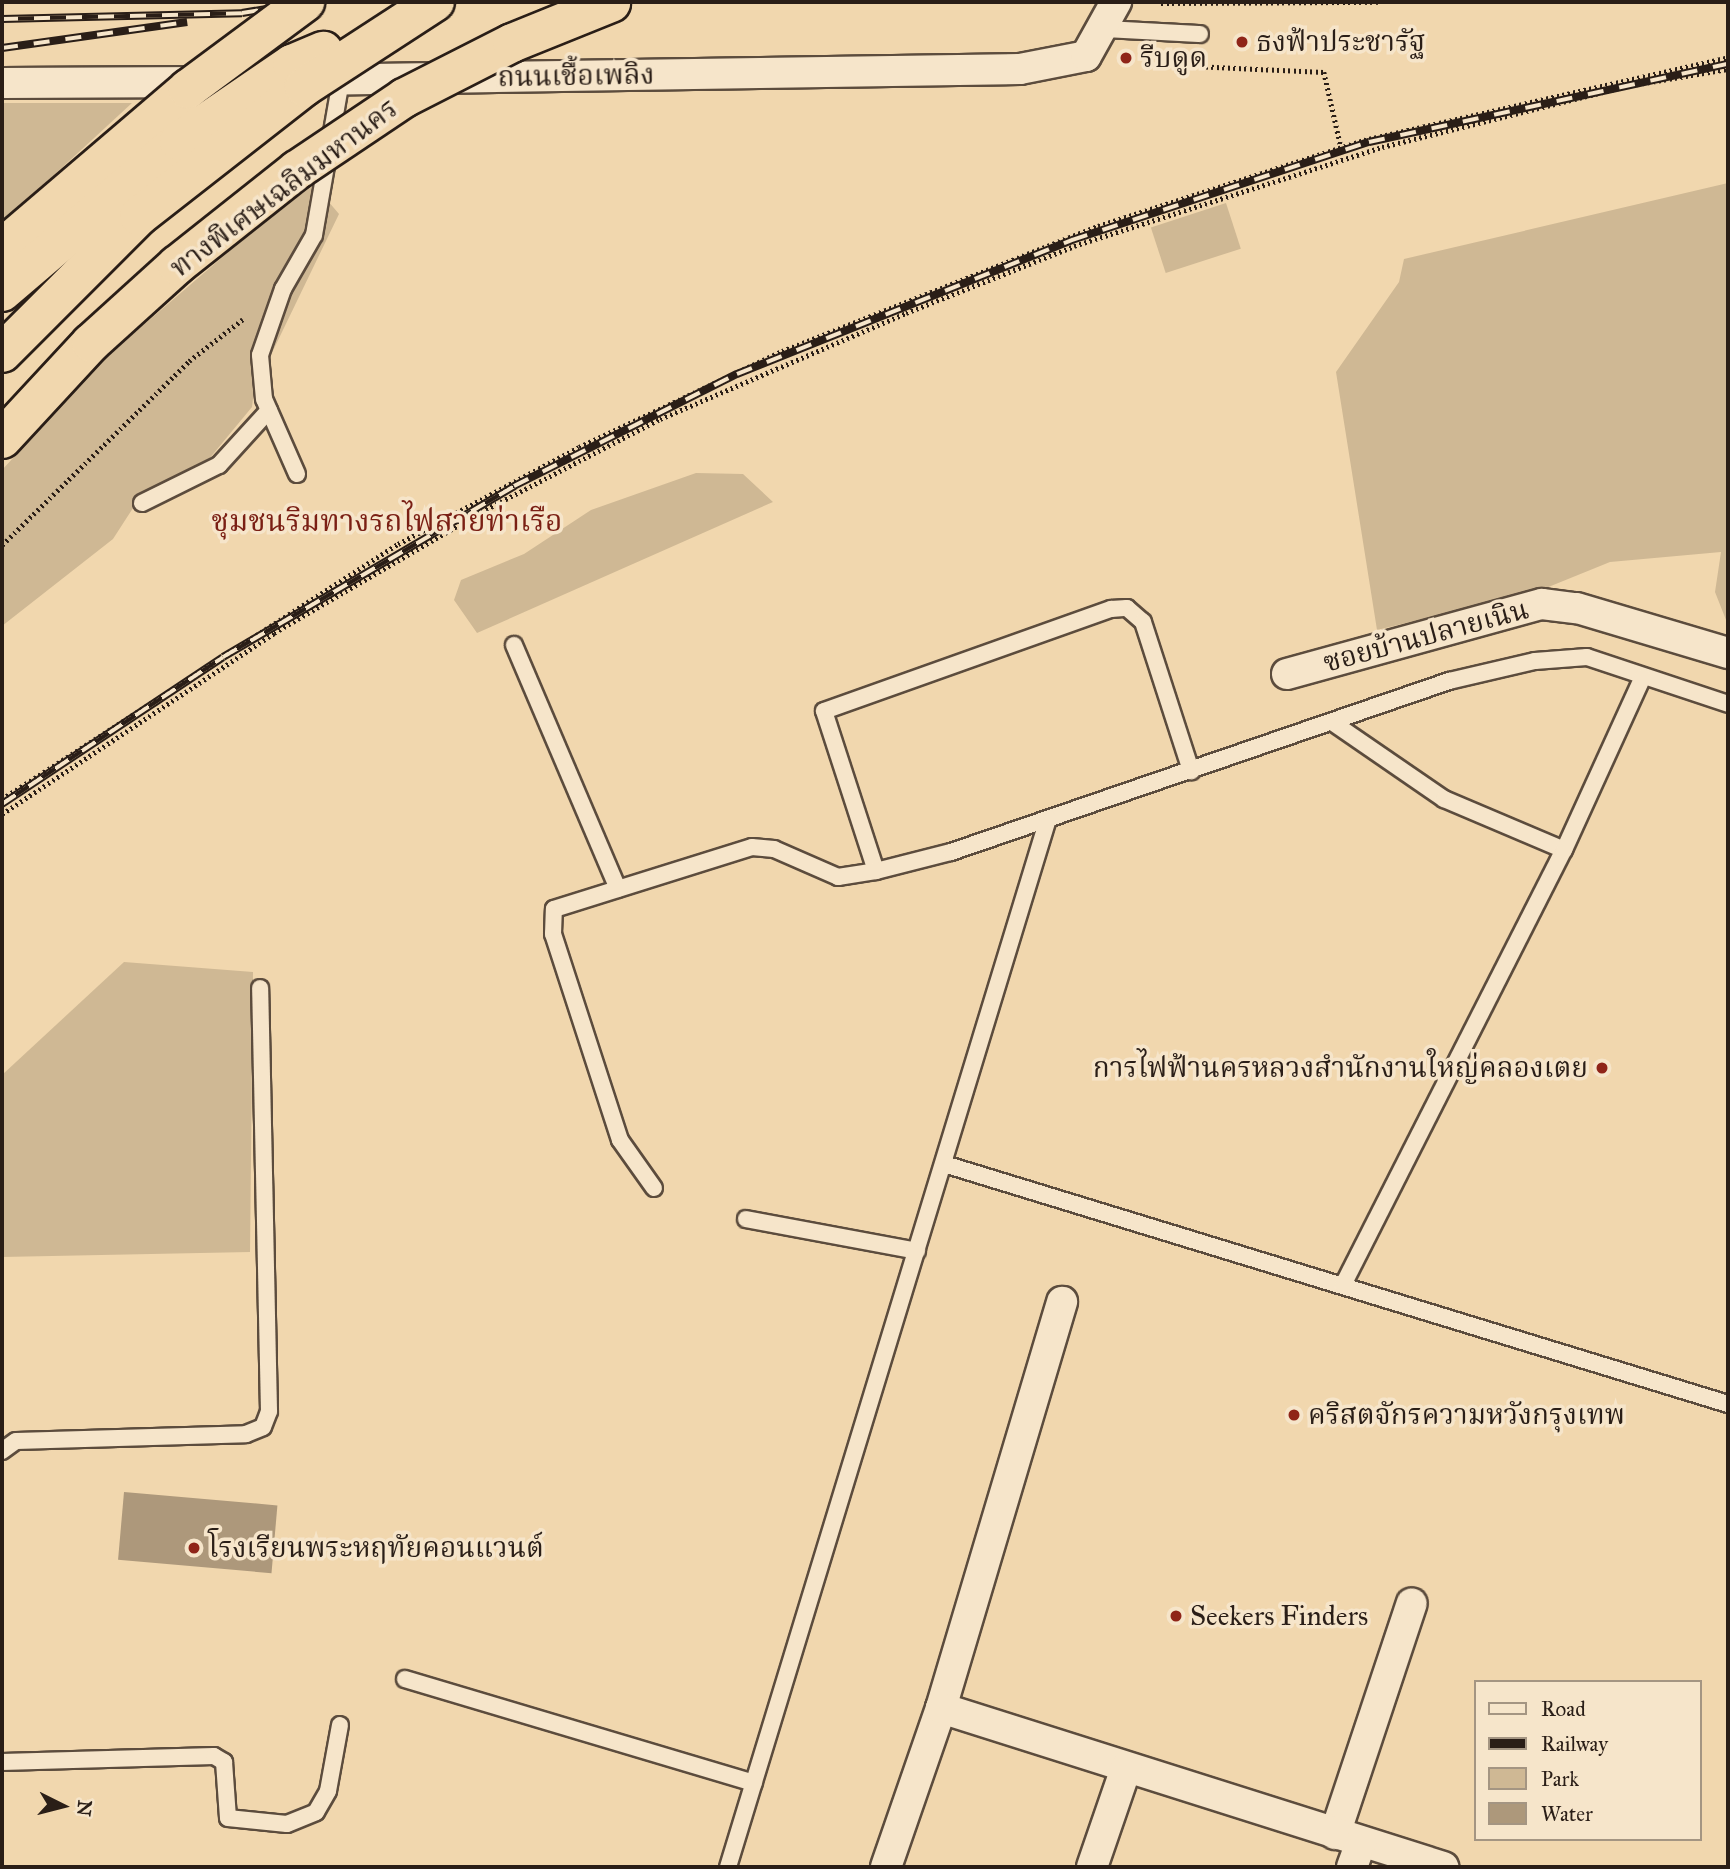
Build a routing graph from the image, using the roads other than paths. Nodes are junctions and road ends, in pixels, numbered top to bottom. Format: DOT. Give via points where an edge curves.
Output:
graph roads {
  1 [pos="305,2"];
  2 [pos="437,2"];
  3 [pos="611,3"];
  4 [pos="1112,12"];
  5 [pos="1197,34"];
  6 [pos="341,80"];
  7 [pos="2,83"];
  8 [pos="2,248"];
  9 [pos="2,292"];
  10 [pos="2,353"];
  11 [pos="269,410"];
  12 [pos="2,439"];
  13 [pos="297,474"];
  14 [pos="142,503"];
  15 [pos="514,645"];
  16 [pos="1728,653"];
  17 [pos="1287,674"];
  18 [pos="1643,677"];
  19 [pos="1728,704"];
  20 [pos="1332,722"];
  21 [pos="1191,771"];
  22 [pos="1048,819"];
  23 [pos="1564,850"];
  24 [pos="876,871"];
  25 [pos="618,889"];
  26 [pos="260,988"];
  27 [pos="944,1164"];
  28 [pos="654,1188"];
  29 [pos="746,1219"];
  30 [pos="917,1251"];
  31 [pos="1343,1285"];
  32 [pos="1062,1302"];
  33 [pos="1728,1404"];
  34 [pos="4,1445"];
  35 [pos="1412,1603"];
  36 [pos="405,1679"];
  37 [pos="941,1708"];
  38 [pos="340,1725"];
  39 [pos="2,1762"];
  40 [pos="1126,1768"];
  41 [pos="754,1783"];
  42 [pos="1349,1847"];
  43 [pos="729,1867"];
  44 [pos="886,1867"];
  45 [pos="1092,1867"];
  46 [pos="1443,1867"];
  1 -- 8 [label="highway, bridge" via="188,89"];
  2 -- 9 [label="highway, bridge" via="292,64 179,141"];
  2 -- 10 [label="highway, bridge" via="304,87 139,216"];
  3 -- 12 [label="highway, ทางพิเศษเฉลิมมหานคร, bridge" via="513,43 404,98 297,170 148,291"];
  4 -- 5 [label="lane"];
  4 -- 6 [label="street, ถนนเชื้อเพลิง" via="1086,56 1020,69"];
  6 -- 7 [label="street, ถนนเชื้อเพลิง"];
  6 -- 11 [label="lane" via="314,235 283,289 260,355"];
  11 -- 13 [label="lane"];
  11 -- 14 [label="lane" via="219,465"];
  15 -- 25 [label="lane"];
  16 -- 17 [label="street, ซอยบ้านปลายเนิน" via="1577,608 1542,604"];
  18 -- 19 [label="lane"];
  18 -- 20 [label="lane" via="1587,657 1560,657 1449,681"];
  18 -- 23 [label="lane"];
  20 -- 21 [label="lane"];
  20 -- 23 [label="lane" via="1444,800"];
  21 -- 22 [label="lane"];
  21 -- 24 [label="lane" via="1143,622 1126,608 1111,609 824,712"];
  22 -- 24 [label="lane"];
  22 -- 27 [label="lane"];
  23 -- 31 [label="lane"];
  24 -- 25 [label="lane" via="838,877 774,849 752,848"];
  25 -- 28 [label="lane" via="554,909 553,934 620,1140"];
  26 -- 34 [label="lane" via="269,1411 263,1427 246,1434"];
  27 -- 30 [label="lane"];
  27 -- 31 [label="lane"];
  29 -- 30 [label="lane"];
  30 -- 41 [label="lane"];
  31 -- 33 [label="lane"];
  32 -- 37 [label="street"];
  35 -- 42 [label="street"];
  36 -- 41 [label="lane"];
  37 -- 40 [label="street"];
  37 -- 44 [label="street"];
  38 -- 39 [label="lane" via="328,1791 316,1812 287,1824 228,1818 224,1762 214,1756"];
  40 -- 42 [label="street"];
  40 -- 45 [label="street"];
  41 -- 43 [label="lane"];
  42 -- 46 [label="street"];
}
